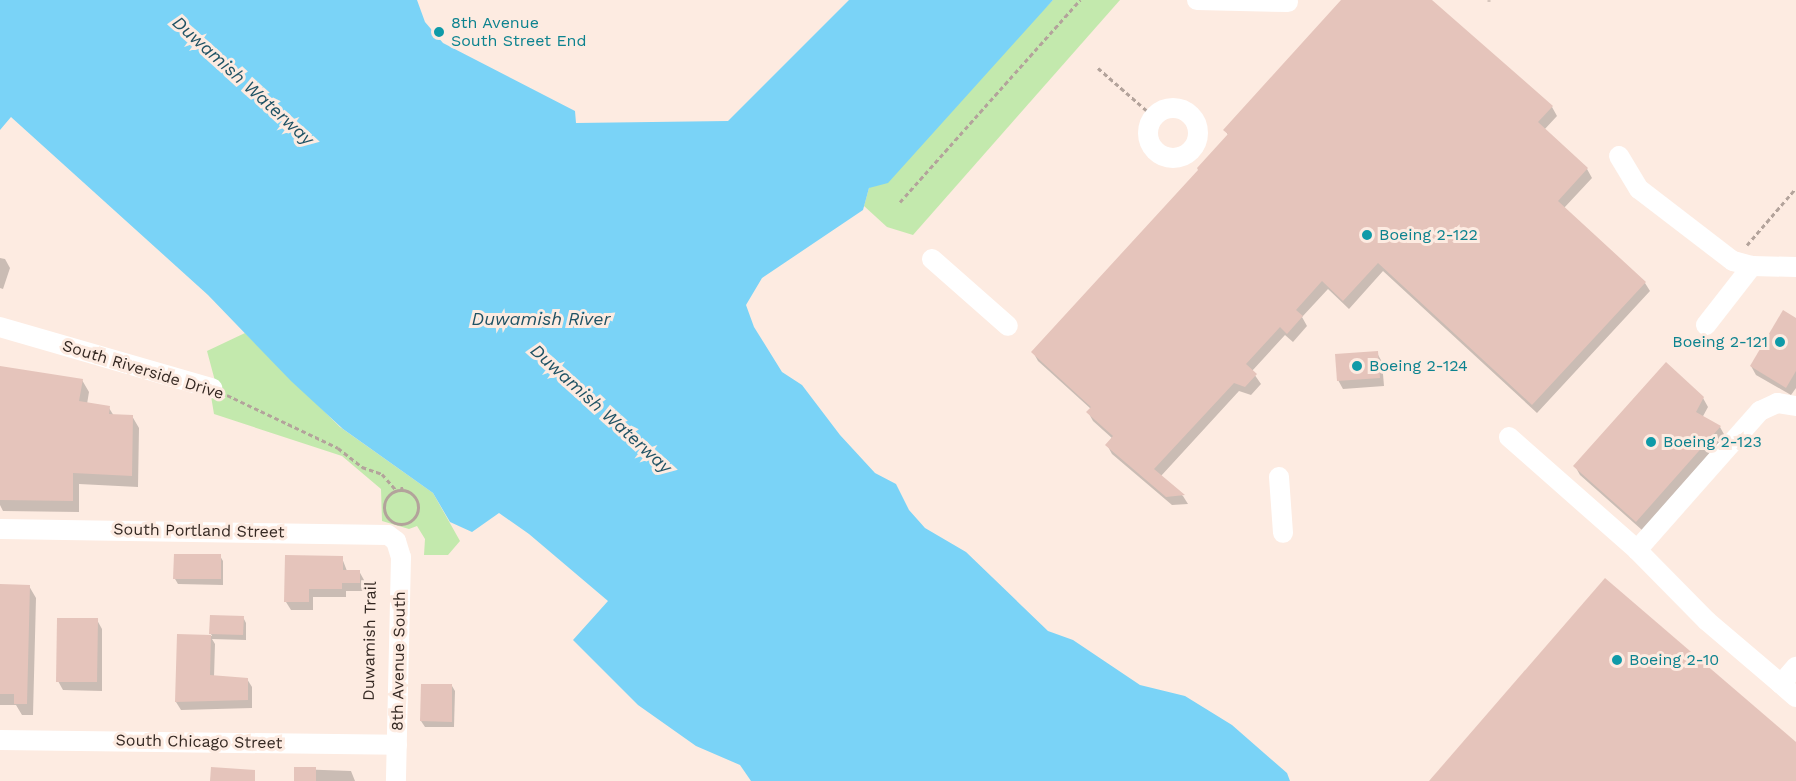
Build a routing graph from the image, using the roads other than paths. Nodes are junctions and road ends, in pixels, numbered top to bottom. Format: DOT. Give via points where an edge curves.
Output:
graph roads {
  1 [pos="1197,0"];
  2 [pos="1288,2"];
  3 [pos="1619,156"];
  4 [pos="932,259"];
  5 [pos="1752,266"];
  6 [pos="1796,267"];
  7 [pos="1706,325"];
  8 [pos="1008,326"];
  9 [pos="0,327"];
  10 [pos="212,388"];
  11 [pos="1796,406"];
  12 [pos="1509,437"];
  13 [pos="1278,477"];
  14 [pos="0,529"];
  15 [pos="1283,533"];
  16 [pos="396,541"];
  17 [pos="1637,550"];
  18 [pos="1796,667"];
  19 [pos="1781,684"];
  20 [pos="1796,697"];
  21 [pos="0,740"];
  22 [pos="397,745"];
  23 [pos="396,781"];
  1 -- 2 [label="street"];
  3 -- 5 [label="street" via="1639,189 1733,261"];
  4 -- 8 [label="street"];
  5 -- 6 [label="street"];
  5 -- 7 [label="street"];
  9 -- 10 [label="street, South Riverside Drive"];
  11 -- 17 [label="street" via="1777,403 1760,411"];
  12 -- 17 [label="street"];
  13 -- 15 [label="street"];
  14 -- 16 [label="street, South Portland Street" via="377,533"];
  16 -- 22 [label="street, 8th Avenue South" via="401,556"];
  17 -- 19 [label="street" via="1707,621"];
  18 -- 19 [label="street"];
  19 -- 20 [label="street"];
  21 -- 22 [label="street, South Chicago Street"];
  22 -- 23 [label="street, 8th Avenue South"];
}
